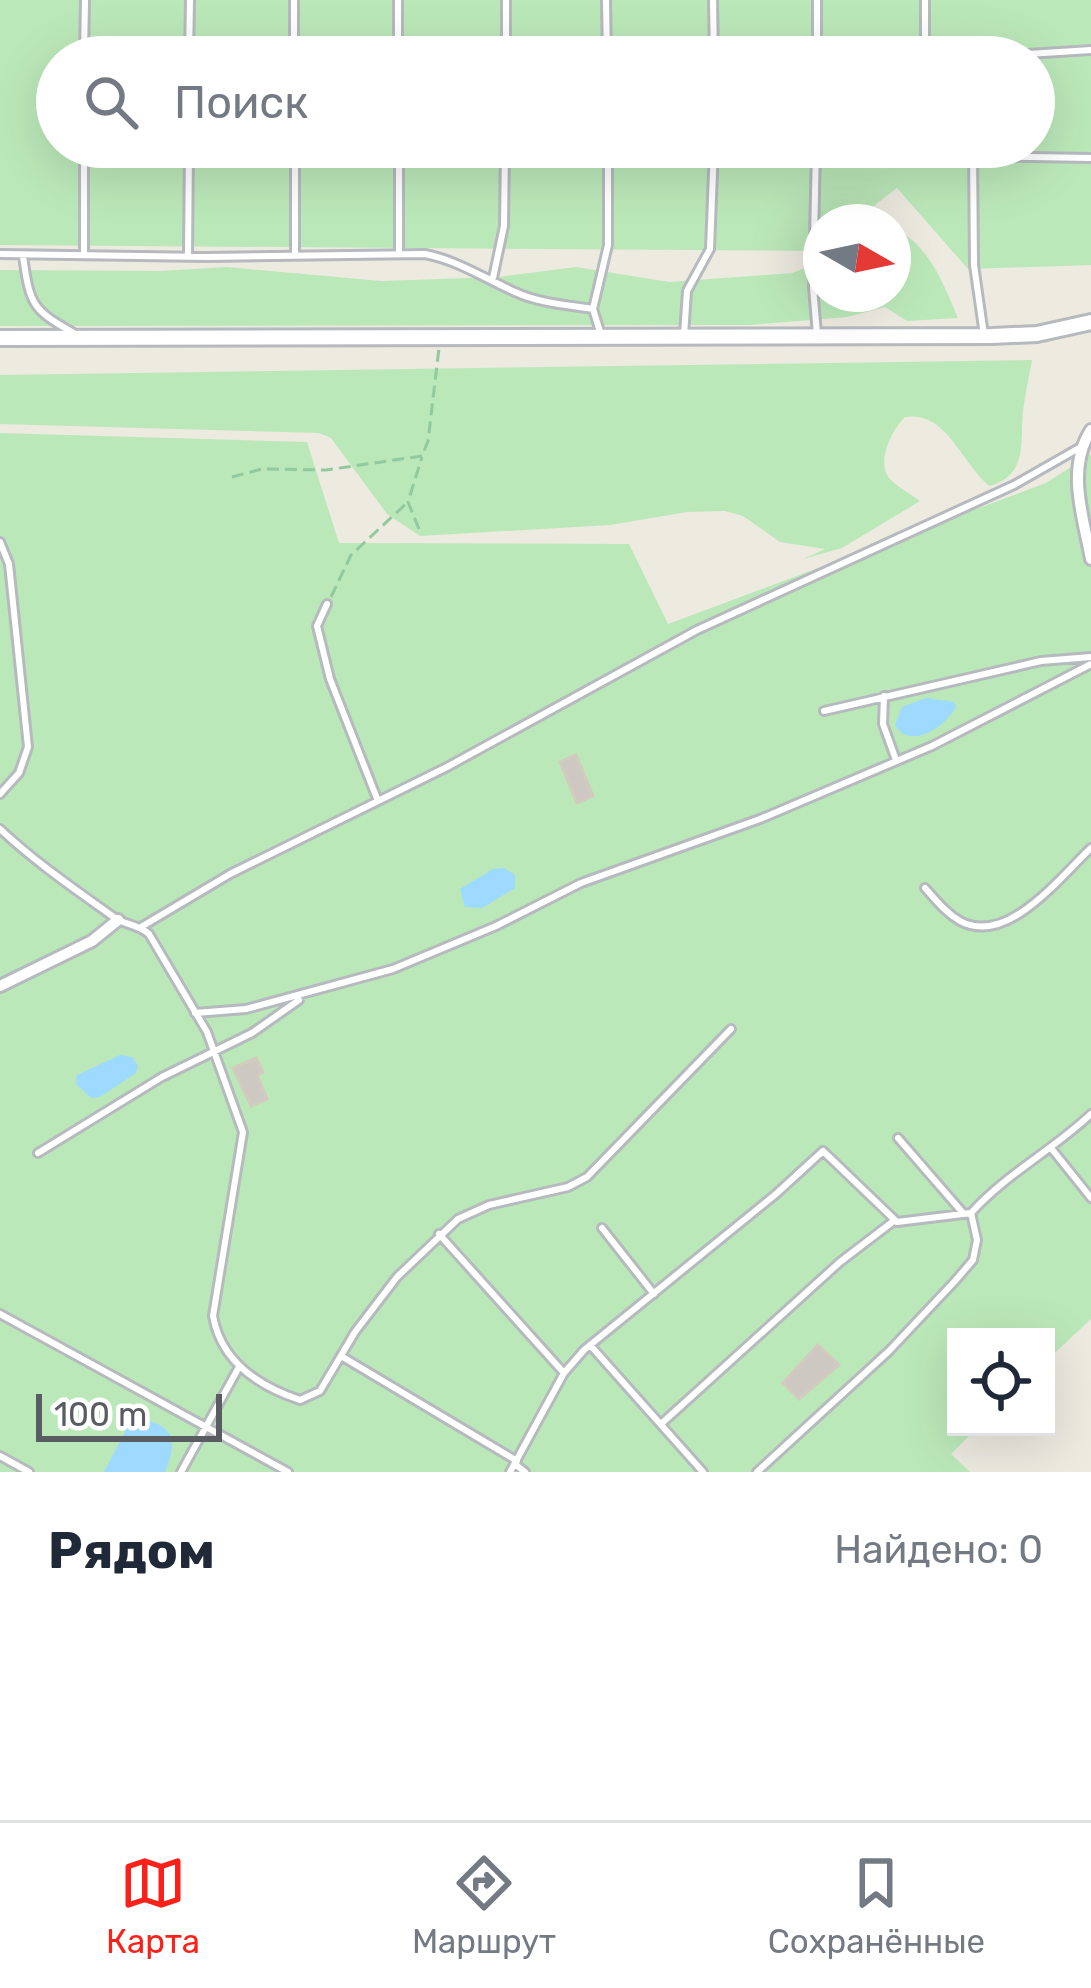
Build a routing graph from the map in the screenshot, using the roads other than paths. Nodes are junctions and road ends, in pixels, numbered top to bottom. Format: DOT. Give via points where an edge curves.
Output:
graph roads {
  1 [pos="85,0"];
  2 [pos="190,0"];
  3 [pos="294,0"];
  4 [pos="398,0"];
  5 [pos="506,0"];
  6 [pos="606,0"];
  7 [pos="713,0"];
  8 [pos="817,0"];
  9 [pos="926,0"];
  10 [pos="85,36"];
  11 [pos="189,36"];
  12 [pos="294,36"];
  13 [pos="398,36"];
  14 [pos="506,36"];
  15 [pos="607,36"];
  16 [pos="714,36"];
  17 [pos="817,36"];
  18 [pos="926,36"];
  19 [pos="1091,50"];
  20 [pos="1055,52"];
  21 [pos="1055,156"];
  22 [pos="1091,158"];
  23 [pos="84,168"];
  24 [pos="189,168"];
  25 [pos="295,168"];
  26 [pos="399,168"];
  27 [pos="505,168"];
  28 [pos="608,168"];
  29 [pos="713,168"];
  30 [pos="816,168"];
  31 [pos="972,168"];
  32 [pos="0,254"];
  33 [pos="399,254"];
  34 [pos="84,255"];
  35 [pos="295,255"];
  36 [pos="23,256"];
  37 [pos="188,256"];
  38 [pos="493,278"];
  39 [pos="593,309"];
  40 [pos="1091,322"];
  41 [pos="818,334"];
  42 [pos="602,335"];
  43 [pos="684,335"];
  44 [pos="984,336"];
  45 [pos="0,338"];
  46 [pos="81,338"];
  47 [pos="1091,430"];
  48 [pos="1079,448"];
  49 [pos="0,542"];
  50 [pos="1091,559"];
  51 [pos="327,604"];
  52 [pos="1091,660"];
  53 [pos="884,696"];
  54 [pos="824,711"];
  55 [pos="896,760"];
  56 [pos="0,794"];
  57 [pos="378,802"];
  58 [pos="0,829"];
  59 [pos="1091,848"];
  60 [pos="925,888"];
  61 [pos="118,920"];
  62 [pos="141,927"];
  63 [pos="0,986"];
  64 [pos="305,996"];
  65 [pos="195,1013"];
  66 [pos="731,1029"];
  67 [pos="214,1053"];
  68 [pos="1091,1114"];
  69 [pos="898,1138"];
  70 [pos="1051,1148"];
  71 [pos="38,1153"];
  72 [pos="1091,1198"];
  73 [pos="967,1214"];
  74 [pos="895,1220"];
  75 [pos="602,1228"];
  76 [pos="440,1234"];
  77 [pos="654,1294"];
  78 [pos="0,1313"];
  79 [pos="590,1345"];
  80 [pos="341,1356"];
  81 [pos="239,1367"];
  82 [pos="564,1373"];
  83 [pos="661,1424"];
  84 [pos="206,1426"];
  85 [pos="0,1456"];
  86 [pos="514,1466"];
  87 [pos="29,1472"];
  88 [pos="181,1472"];
  89 [pos="288,1472"];
  90 [pos="525,1472"];
  91 [pos="703,1472"];
  92 [pos="758,1472"];
  1 -- 10 [label="lane"];
  2 -- 11 [label="lane"];
  3 -- 12 [label="lane"];
  4 -- 13 [label="lane"];
  5 -- 14 [label="lane"];
  6 -- 15 [label="lane"];
  7 -- 16 [label="lane"];
  8 -- 17 [label="lane"];
  9 -- 18 [label="lane"];
  19 -- 20 [label="lane"];
  21 -- 22 [label="lane"];
  23 -- 34 [label="lane"];
  24 -- 37 [label="lane"];
  25 -- 35 [label="lane"];
  26 -- 33 [label="lane"];
  27 -- 38 [label="lane"];
  28 -- 39 [label="lane" via="608,245"];
  29 -- 43 [label="lane" via="710,249 687,292"];
  30 -- 41 [label="lane"];
  31 -- 44 [label="lane"];
  32 -- 36 [label="lane"];
  33 -- 35 [label="lane"];
  33 -- 38 [label="lane" via="446,258"];
  34 -- 36 [label="lane"];
  34 -- 37 [label="lane"];
  35 -- 37 [label="lane"];
  36 -- 46 [label="lane" via="39,314"];
  38 -- 39 [label="lane" via="532,299"];
  39 -- 42 [label="lane"];
  40 -- 44 [label="street"];
  41 -- 43 [label="street"];
  41 -- 44 [label="street"];
  42 -- 43 [label="street"];
  42 -- 46 [label="street"];
  45 -- 46 [label="street"];
  47 -- 48 [label="street"];
  48 -- 50 [label="street"];
  48 -- 57 [label="lane" via="697,630"];
  49 -- 56 [label="lane" via="28,747"];
  51 -- 57 [label="lane" via="317,626 330,679"];
  52 -- 53 [label="lane" via="1041,661"];
  52 -- 55 [label="lane" via="1039,694"];
  53 -- 54 [label="lane"];
  53 -- 55 [label="lane" via="883,724"];
  55 -- 64 [label="lane" via="581,883 393,969"];
  57 -- 62 [label="lane" via="312,830"];
  58 -- 61 [label="lane"];
  59 -- 60 [label="lane" via="1059,883 988,927 964,924"];
  61 -- 62 [label="lane"];
  61 -- 63 [label="street"];
  62 -- 65 [label="lane"];
  64 -- 65 [label="lane"];
  64 -- 67 [label="lane"];
  65 -- 67 [label="lane"];
  66 -- 76 [label="lane" via="586,1177 489,1204"];
  67 -- 71 [label="lane"];
  67 -- 81 [label="lane" via="243,1132 214,1316"];
  68 -- 70 [label="lane"];
  69 -- 73 [label="lane"];
  70 -- 72 [label="lane"];
  70 -- 73 [label="lane"];
  73 -- 74 [label="lane"];
  73 -- 92 [label="lane" via="977,1240 973,1260"];
  74 -- 77 [label="lane" via="823,1151"];
  74 -- 83 [label="lane"];
  75 -- 77 [label="lane"];
  76 -- 80 [label="lane" via="397,1277"];
  76 -- 82 [label="lane"];
  77 -- 79 [label="lane"];
  78 -- 84 [label="lane"];
  79 -- 82 [label="lane"];
  79 -- 83 [label="lane"];
  80 -- 81 [label="lane" via="309,1399 285,1395"];
  80 -- 86 [label="lane"];
  81 -- 84 [label="lane"];
  82 -- 86 [label="lane"];
  83 -- 91 [label="lane"];
  84 -- 88 [label="lane"];
  84 -- 89 [label="lane"];
  85 -- 87 [label="lane"];
  86 -- 90 [label="lane"];
}
